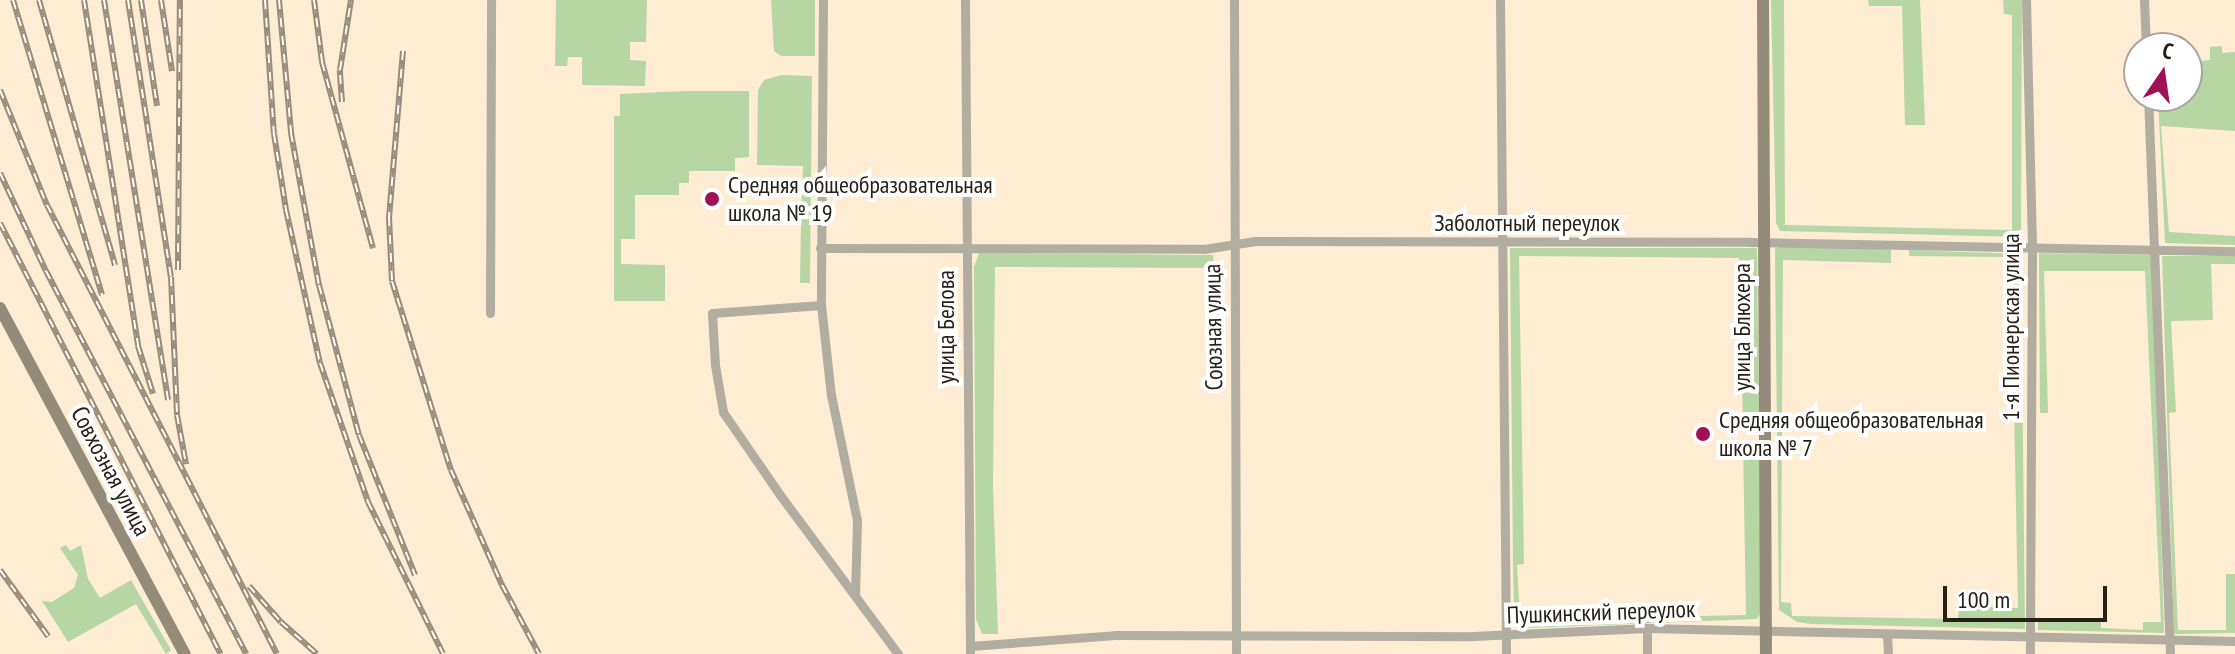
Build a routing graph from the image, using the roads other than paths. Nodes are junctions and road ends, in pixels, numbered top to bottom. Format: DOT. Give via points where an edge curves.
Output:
graph roads {
  1 [pos="491,0"];
  2 [pos="823,0"];
  3 [pos="965,0"];
  4 [pos="1234,0"];
  5 [pos="1500,0"];
  6 [pos="1763,0"];
  7 [pos="2026,0"];
  8 [pos="2144,0"];
  9 [pos="2145,32"];
  10 [pos="2149,112"];
  11 [pos="1764,243"];
  12 [pos="1232,244"];
  13 [pos="1502,244"];
  14 [pos="966,247"];
  15 [pos="2032,247"];
  16 [pos="820,248"];
  17 [pos="2155,249"];
  18 [pos="2235,251"];
  19 [pos="821,305"];
  20 [pos="0,308"];
  21 [pos="490,313"];
  22 [pos="855,594"];
  23 [pos="1647,628"];
  24 [pos="1766,630"];
  25 [pos="1506,634"];
  26 [pos="1236,635"];
  27 [pos="1887,635"];
  28 [pos="2030,638"];
  29 [pos="2171,640"];
  30 [pos="2235,641"];
  31 [pos="970,650"];
  32 [pos="185,654"];
  33 [pos="898,654"];
  34 [pos="1236,654"];
  35 [pos="1506,654"];
  36 [pos="1647,654"];
  37 [pos="1766,654"];
  38 [pos="1888,654"];
  39 [pos="2030,654"];
  40 [pos="2170,654"];
  1 -- 21 [label="street"];
  2 -- 16 [label="street"];
  3 -- 14 [label="street, улица Белова"];
  4 -- 12 [label="street, Союзная улица"];
  5 -- 13 [label="street"];
  6 -- 11 [label="street, улица Блюхера"];
  7 -- 15 [label="street, 1-я Пионерская улица"];
  8 -- 9 [label="street"];
  10 -- 17 [label="street"];
  11 -- 13 [label="street, Заболотный переулок"];
  11 -- 15 [label="street, Заболотный переулок"];
  11 -- 24 [label="street, улица Блюхера"];
  12 -- 13 [label="street, Заболотный переулок"];
  12 -- 14 [label="street, Заболотный переулок" via="1204,249"];
  12 -- 26 [label="street, Союзная улица"];
  13 -- 25 [label="street"];
  14 -- 16 [label="street, Заболотный переулок"];
  14 -- 31 [label="street, улица Белова"];
  15 -- 17 [label="street, Заболотный переулок"];
  15 -- 28 [label="street, 1-я Пионерская улица"];
  16 -- 19 [label="street"];
  17 -- 18 [label="street, Заболотный переулок"];
  17 -- 29 [label="street"];
  19 -- 22 [label="street" via="831,395 857,520"];
  19 -- 22 [label="street" via="712,313 715,365 723,412 734,431"];
  20 -- 32 [label="street, Совхозная улица"];
  22 -- 33 [label="street"];
  23 -- 24 [label="street, Пушкинский переулок"];
  23 -- 25 [label="street, Пушкинский переулок"];
  23 -- 36 [label="street"];
  24 -- 27 [label="street, Пушкинский переулок"];
  24 -- 37 [label="street, улица Блюхера"];
  25 -- 26 [label="street, Пушкинский переулок"];
  25 -- 35 [label="street"];
  26 -- 31 [label="street, Пушкинский переулок" via="1115,635"];
  26 -- 34 [label="street, Союзная улица"];
  27 -- 28 [label="street, Пушкинский переулок"];
  27 -- 38 [label="street"];
  28 -- 29 [label="street, Пушкинский переулок"];
  28 -- 39 [label="street, 1-я Пионерская улица"];
  29 -- 30 [label="street, Пушкинский переулок"];
  29 -- 40 [label="street"];
}
